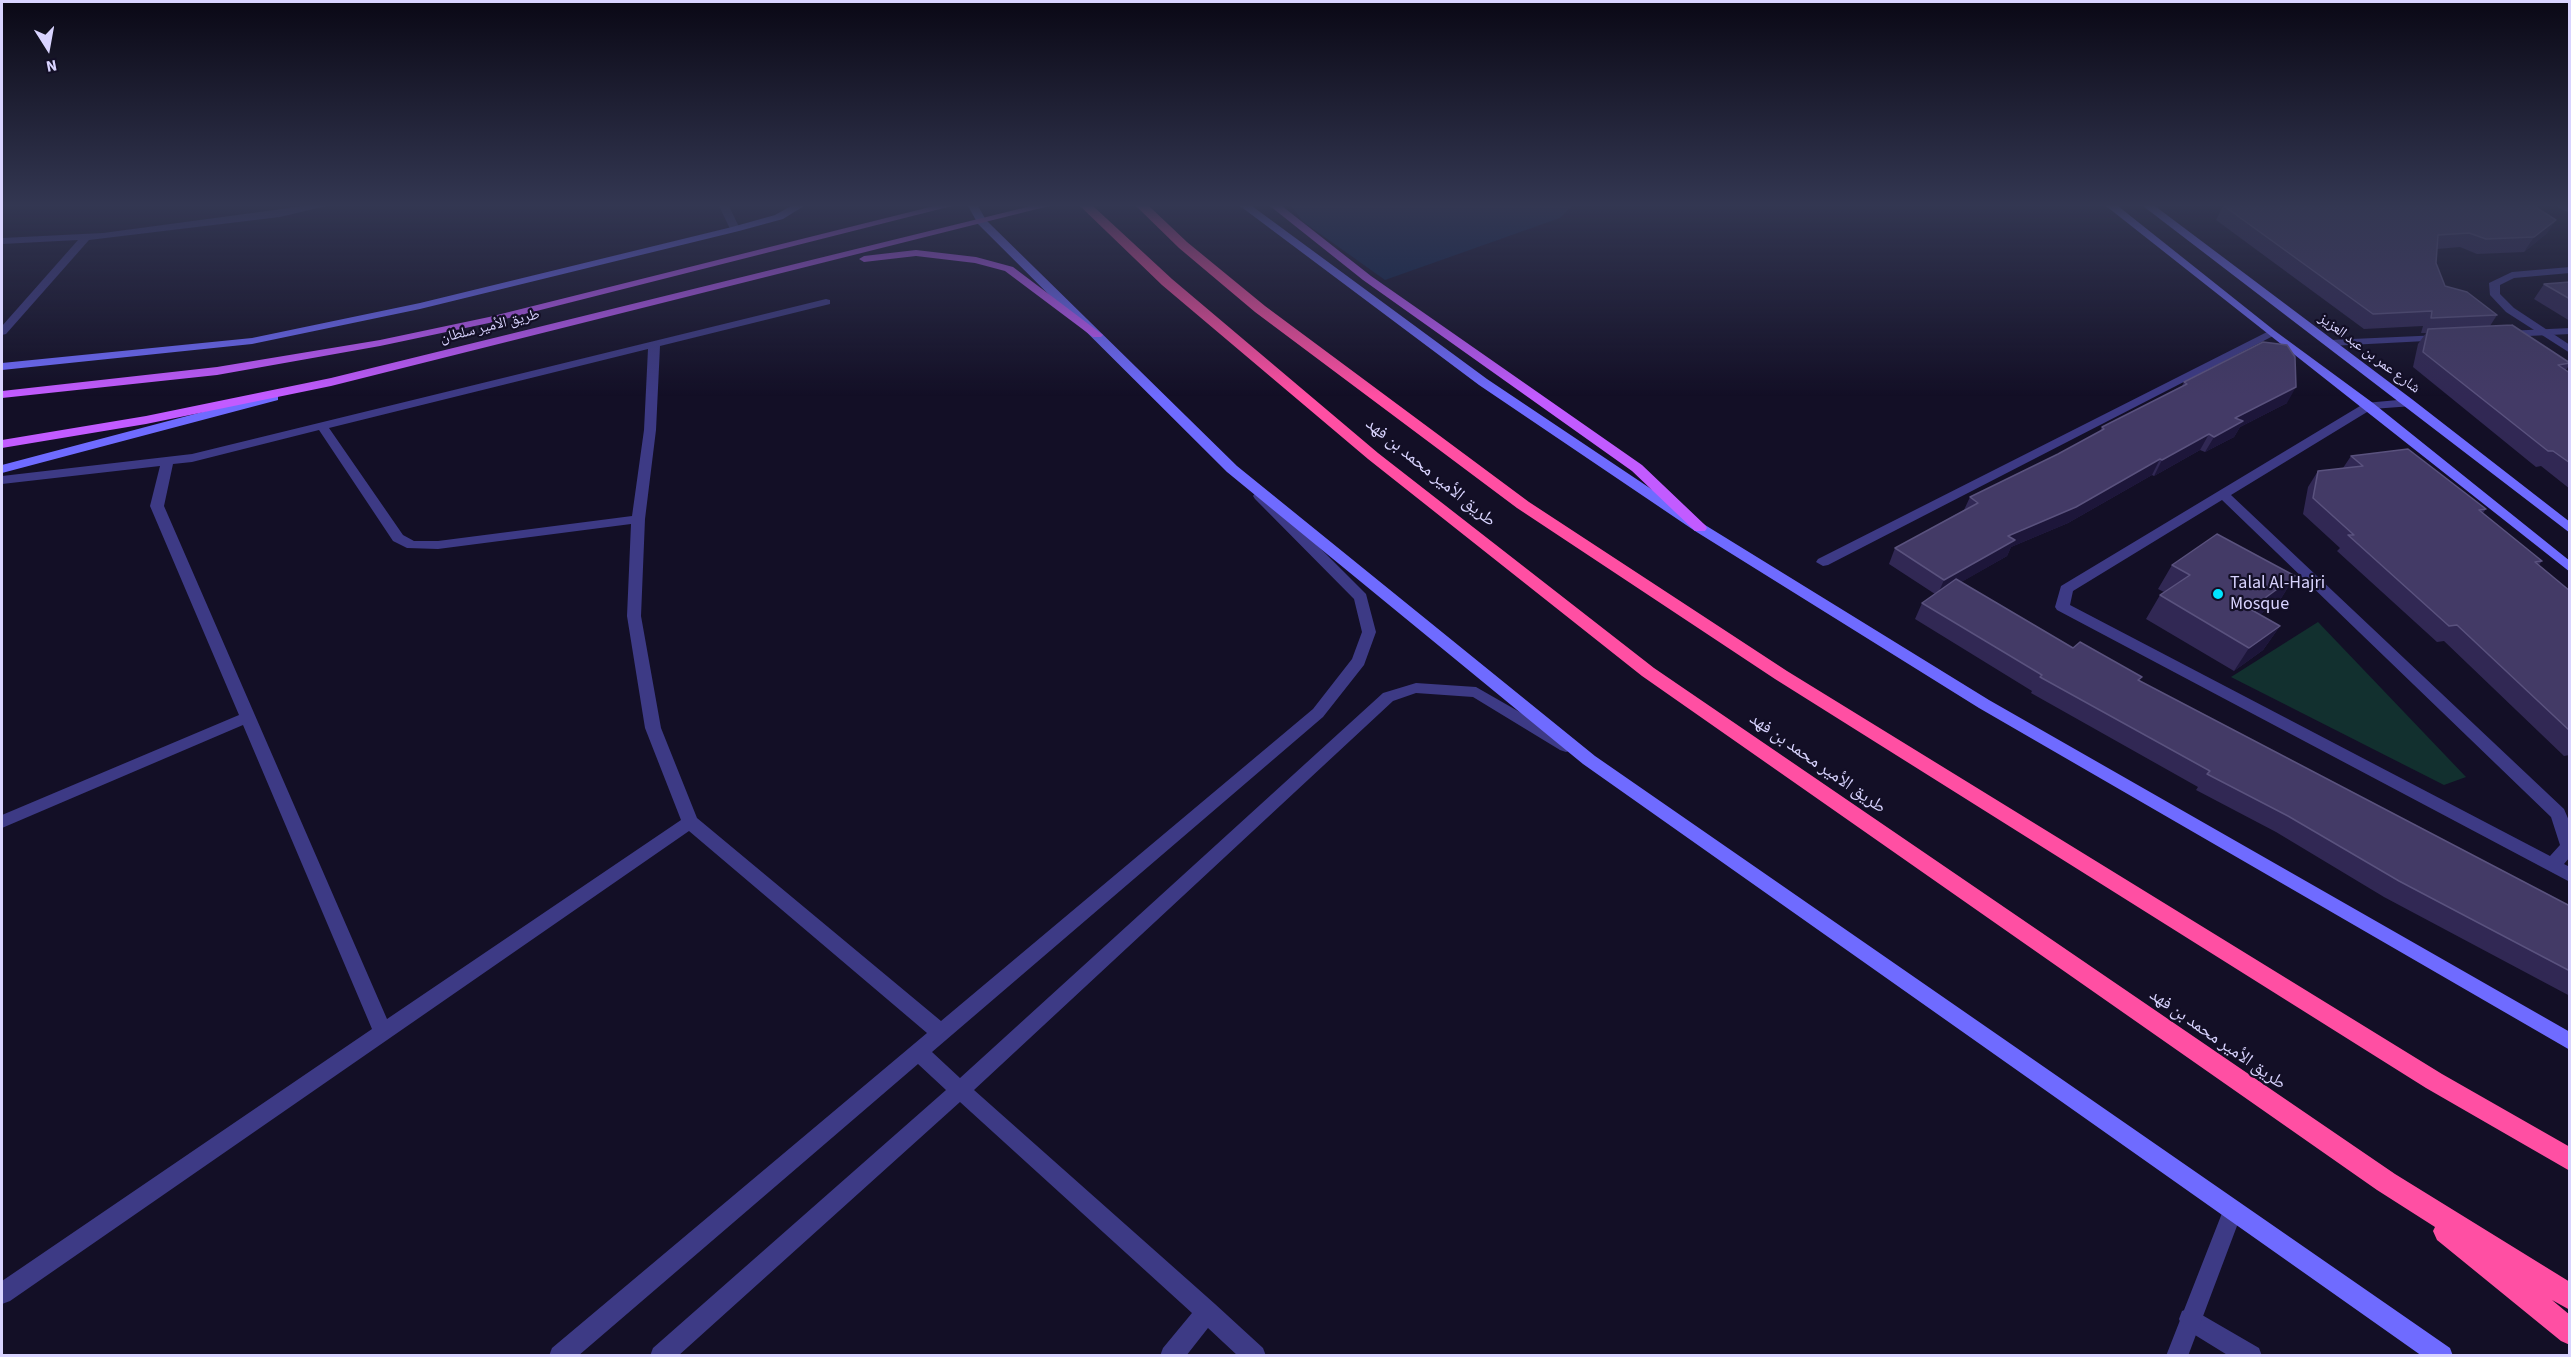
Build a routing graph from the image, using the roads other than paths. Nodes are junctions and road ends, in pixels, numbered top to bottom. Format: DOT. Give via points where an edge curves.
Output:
graph roads {
  1 [pos="57,269"];
  2 [pos="570,269"];
  3 [pos="695,269"];
  4 [pos="788,269"];
  5 [pos="804,269"];
  6 [pos="1009,269"];
  7 [pos="1030,269"];
  8 [pos="1154,269"];
  9 [pos="1212,269"];
  10 [pos="1331,269"];
  11 [pos="1356,269"];
  12 [pos="2190,269"];
  13 [pos="2232,269"];
  14 [pos="2570,270"];
  15 [pos="740,281"];
  16 [pos="826,302"];
  17 [pos="2570,331"];
  18 [pos="2,332"];
  19 [pos="2271,333"];
  20 [pos="2544,333"];
  21 [pos="1097,335"];
  22 [pos="2496,335"];
  23 [pos="2448,337"];
  24 [pos="2330,344"];
  25 [pos="654,345"];
  26 [pos="2570,350"];
  27 [pos="2,367"];
  28 [pos="217,370"];
  29 [pos="331,382"];
  30 [pos="2,385"];
  31 [pos="2,395"];
  32 [pos="2409,403"];
  33 [pos="2368,406"];
  34 [pos="322,426"];
  35 [pos="2,444"];
  36 [pos="167,461"];
  37 [pos="2,469"];
  38 [pos="1232,469"];
  39 [pos="2,480"];
  40 [pos="2222,493"];
  41 [pos="638,519"];
  42 [pos="1700,528"];
  43 [pos="2570,529"];
  44 [pos="1823,562"];
  45 [pos="2570,568"];
  46 [pos="248,717"];
  47 [pos="1589,760"];
  48 [pos="2,822"];
  49 [pos="690,822"];
  50 [pos="2552,866"];
  51 [pos="2570,875"];
  52 [pos="383,1032"];
  53 [pos="941,1033"];
  54 [pos="2570,1042"];
  55 [pos="918,1052"];
  56 [pos="960,1090"];
  57 [pos="2570,1160"];
  58 [pos="2386,1182"];
  59 [pos="2233,1210"];
  60 [pos="2,1293"];
  61 [pos="2570,1297"];
  62 [pos="1207,1312"];
  63 [pos="2190,1319"];
  64 [pos="2570,1332"];
  65 [pos="560,1356"];
  66 [pos="661,1356"];
  67 [pos="1171,1356"];
  68 [pos="1255,1356"];
  69 [pos="2176,1356"];
  70 [pos="2251,1356"];
  71 [pos="2442,1356"];
  1 -- 18 [label="street"];
  2 -- 27 [label="main road" via="252,341"];
  3 -- 28 [label="main road, طريق الأمير سلطان" via="489,320"];
  4 -- 15 [label="main road, طريق الأمير سلطان"];
  5 -- 15 [label="main road"];
  6 -- 21 [label="main road"];
  7 -- 21 [label="main road"];
  8 -- 58 [label="highway, طريق الأمير محمد بن فهد" via="1373,456 1648,672"];
  9 -- 57 [label="highway, طريق الأمير محمد بن فهد" via="1523,505 1791,681 2414,1069"];
  10 -- 42 [label="main road" via="1483,382"];
  11 -- 42 [label="main road" via="1637,468"];
  12 -- 19 [label="main road"];
  13 -- 24 [label="main road, شارع عمر بن عبد العزيز"];
  14 -- 20 [label="street" via="2512,275 2494,283 2495,295 2510,310"];
  15 -- 29 [label="main road, طريق الأمير سلطان"];
  16 -- 25 [label="street"];
  17 -- 20 [label="street"];
  19 -- 33 [label="main road"];
  19 -- 44 [label="street"];
  20 -- 22 [label="street"];
  20 -- 26 [label="street"];
  21 -- 38 [label="main road"];
  23 -- 24 [label="street"];
  24 -- 32 [label="main road, شارع عمر بن عبد العزيز"];
  25 -- 34 [label="street"];
  25 -- 41 [label="street" via="650,430"];
  28 -- 30 [label="main road"];
  28 -- 31 [label="main road, طريق الأمير سلطان"];
  29 -- 35 [label="main road, طريق الأمير سلطان" via="146,420"];
  29 -- 37 [label="main road"];
  32 -- 33 [label="street"];
  32 -- 43 [label="main road, شارع عمر بن عبد العزيز"];
  33 -- 40 [label="street"];
  33 -- 45 [label="main road"];
  34 -- 36 [label="street"];
  34 -- 41 [label="street" via="398,538 412,545"];
  36 -- 39 [label="street"];
  36 -- 46 [label="street" via="157,506"];
  38 -- 47 [label="main road"];
  38 -- 53 [label="street" via="1361,597 1369,632 1359,662 1318,713"];
  40 -- 50 [label="street" via="2558,814 2569,846"];
  40 -- 50 [label="street" via="2066,589 2062,607"];
  41 -- 49 [label="street" via="634,616 649,706 653,728"];
  42 -- 54 [label="main road" via="1984,704"];
  46 -- 48 [label="street"];
  46 -- 52 [label="street"];
  47 -- 56 [label="street" via="1476,692 1416,688 1388,697"];
  47 -- 59 [label="main road"];
  49 -- 52 [label="street"];
  49 -- 53 [label="street"];
  50 -- 51 [label="street"];
  52 -- 60 [label="street"];
  53 -- 55 [label="street"];
  55 -- 56 [label="street"];
  55 -- 65 [label="street"];
  56 -- 62 [label="street"];
  56 -- 66 [label="street"];
  58 -- 61 [label="highway, طريق الأمير محمد بن فهد"];
  58 -- 64 [label="highway"];
  59 -- 63 [label="street"];
  59 -- 71 [label="main road"];
  62 -- 67 [label="street"];
  62 -- 68 [label="street"];
  63 -- 69 [label="street"];
  63 -- 70 [label="street"];
}
